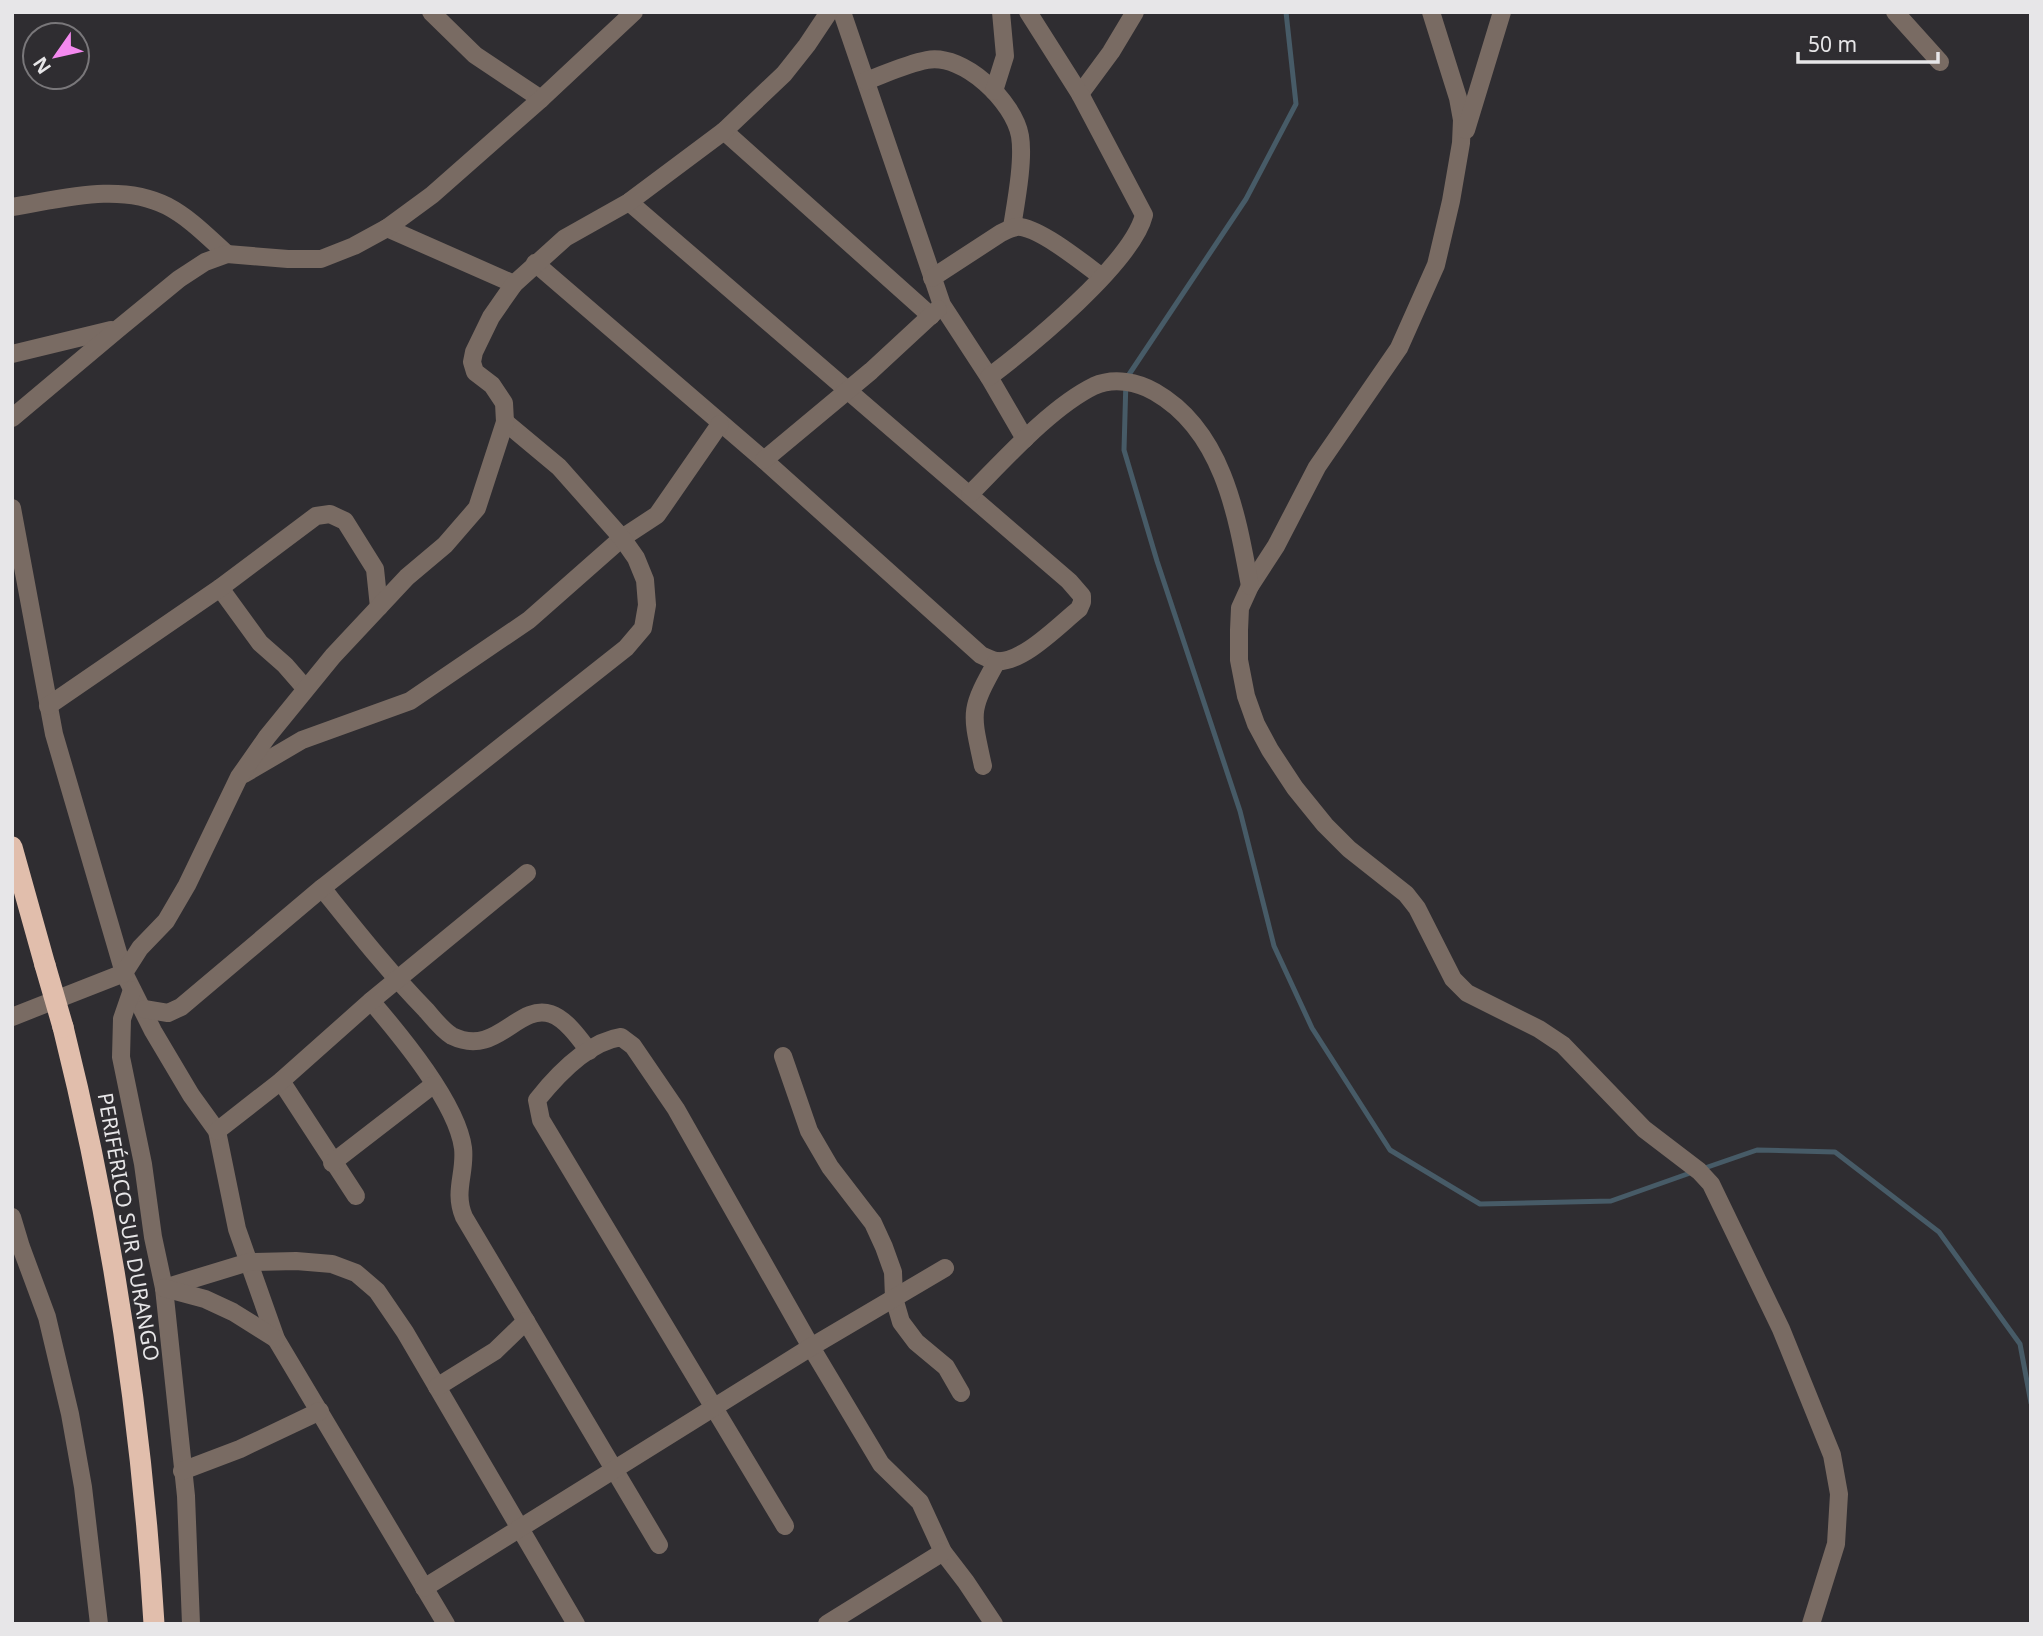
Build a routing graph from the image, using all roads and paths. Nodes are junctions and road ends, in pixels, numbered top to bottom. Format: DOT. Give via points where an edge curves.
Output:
graph roads {
  1 [pos="430,12"];
  2 [pos="634,12"];
  3 [pos="830,12"];
  4 [pos="842,12"];
  5 [pos="1001,12"];
  6 [pos="1027,12"];
  7 [pos="1135,12"];
  8 [pos="1431,12"];
  9 [pos="1502,12"];
  10 [pos="1895,12"];
  11 [pos="1940,62"];
  12 [pos="866,81"];
  13 [pos="994,91"];
  14 [pos="1080,93"];
  15 [pos="541,99"];
  16 [pos="724,131"];
  17 [pos="1461,143"];
  18 [pos="629,202"];
  19 [pos="12,207"];
  20 [pos="1012,227"];
  21 [pos="387,228"];
  22 [pos="226,254"];
  23 [pos="535,263"];
  24 [pos="1101,277"];
  25 [pos="932,278"];
  26 [pos="514,284"];
  27 [pos="936,311"];
  28 [pos="118,329"];
  29 [pos="12,354"];
  30 [pos="989,377"];
  31 [pos="847,390"];
  32 [pos="12,418"];
  33 [pos="505,422"];
  34 [pos="720,424"];
  35 [pos="1025,439"];
  36 [pos="764,460"];
  37 [pos="970,494"];
  38 [pos="12,508"];
  39 [pos="622,538"];
  40 [pos="1250,586"];
  41 [pos="220,588"];
  42 [pos="379,607"];
  43 [pos="997,661"];
  44 [pos="304,688"];
  45 [pos="48,706"];
  46 [pos="983,766"];
  47 [pos="239,777"];
  48 [pos="12,848"];
  49 [pos="527,873"];
  50 [pos="322,888"];
  51 [pos="124,973"];
  52 [pos="397,980"];
  53 [pos="132,990"];
  54 [pos="371,1001"];
  55 [pos="144,1009"];
  56 [pos="12,1017"];
  57 [pos="589,1051"];
  58 [pos="783,1056"];
  59 [pos="281,1081"];
  60 [pos="433,1085"];
  61 [pos="217,1131"];
  62 [pos="332,1163"];
  63 [pos="356,1196"];
  64 [pos="12,1217"];
  65 [pos="249,1262"];
  66 [pos="945,1268"];
  67 [pos="163,1289"];
  68 [pos="894,1298"];
  69 [pos="526,1321"];
  70 [pos="276,1339"];
  71 [pos="811,1347"];
  72 [pos="437,1387"];
  73 [pos="961,1393"];
  74 [pos="715,1407"];
  75 [pos="320,1412"];
  76 [pos="614,1470"];
  77 [pos="182,1471"];
  78 [pos="785,1526"];
  79 [pos="519,1529"];
  80 [pos="659,1545"];
  81 [pos="943,1552"];
  82 [pos="424,1588"];
  83 [pos="99,1624"];
  84 [pos="155,1624"];
  85 [pos="191,1624"];
  86 [pos="446,1624"];
  87 [pos="576,1624"];
  88 [pos="827,1624"];
  89 [pos="993,1624"];
  90 [pos="1811,1624"];
  1 -- 15 [label="street" via="475,55"];
  2 -- 15 [label="street"];
  3 -- 16 [label="street" via="784,74"];
  4 -- 12 [label="street"];
  5 -- 13 [label="street" via="1006,56"];
  6 -- 14 [label="street"];
  7 -- 14 [label="street"];
  8 -- 17 [label="street" via="1458,98"];
  9 -- 17 [label="street"];
  10 -- 11 [label="street"];
  12 -- 13 [label="street" via="929,59 953,62"];
  12 -- 25 [label="street"];
  13 -- 20 [label="street" via="1014,118 1021,137"];
  14 -- 24 [label="street" via="1144,215 1133,240"];
  15 -- 21 [label="street" via="432,195"];
  16 -- 18 [label="street"];
  16 -- 27 [label="street"];
  17 -- 40 [label="street" via="1436,265 1420,305 1399,348 1317,467"];
  18 -- 23 [label="street" via="565,238"];
  18 -- 31 [label="street"];
  19 -- 22 [label="street" via="109,193 139,195 194,223"];
  20 -- 24 [label="street" via="1022,227 1068,252"];
  20 -- 25 [label="street"];
  21 -- 22 [label="street" via="321,259"];
  21 -- 26 [label="street"];
  22 -- 28 [label="street" via="179,279"];
  23 -- 26 [label="street"];
  23 -- 34 [label="street"];
  24 -- 30 [label="street" via="1044,334"];
  25 -- 27 [label="street"];
  26 -- 33 [label="street" via="478,339 472,362 475,372 492,385 504,403"];
  27 -- 30 [label="street"];
  27 -- 31 [label="street"];
  28 -- 29 [label="street"];
  28 -- 32 [label="street"];
  30 -- 35 [label="street"];
  31 -- 36 [label="street"];
  31 -- 37 [label="street"];
  33 -- 39 [label="street" via="559,467"];
  33 -- 42 [label="street" via="477,508"];
  34 -- 36 [label="street"];
  34 -- 39 [label="street" via="657,515"];
  35 -- 37 [label="street"];
  35 -- 40 [label="street" via="1096,386 1118,381 1144,385 1167,398 1202,437 1225,479 1237,514"];
  36 -- 43 [label="street" via="961,639"];
  37 -- 43 [label="street" via="1069,581 1083,602 1035,645 1015,658"];
  38 -- 45 [label="street"];
  39 -- 47 [label="street" via="529,620 410,701 302,740"];
  39 -- 50 [label="street" via="645,580 646,605 643,628 626,648"];
  40 -- 90 [label="street" via="1240,608 1239,630 1246,696 1256,724 1295,788 1349,849 1406,894 1452,979 1466,993 1563,1045 1644,1129 1711,1184 1781,1329 1832,1455 1839,1494 1836,1544"];
  41 -- 42 [label="street" via="316,516 330,514 345,521 375,569"];
  41 -- 44 [label="street" via="260,642"];
  41 -- 45 [label="street"];
  42 -- 44 [label="street"];
  43 -- 46 [label="street" via="974,708"];
  44 -- 47 [label="street"];
  45 -- 51 [label="street"];
  47 -- 51 [label="street" via="166,921"];
  48 -- 84 [label="highway, PERIFÉRICO SUR DURANGO, bridge" via="63,1027 102,1198 136,1419"];
  49 -- 52 [label="street"];
  50 -- 52 [label="street"];
  50 -- 55 [label="street" via="181,1007 168,1013"];
  51 -- 53 [label="street"];
  51 -- 56 [label="street"];
  52 -- 54 [label="street"];
  52 -- 57 [label="street" via="450,1035 470,1042 493,1038 519,1020 551,1014"];
  53 -- 55 [label="street"];
  53 -- 67 [label="street" via="122,1019 121,1057"];
  54 -- 59 [label="street"];
  54 -- 60 [label="street" via="408,1045"];
  55 -- 61 [label="street" via="191,1095"];
  57 -- 71 [label="street" via="621,1037 634,1046 676,1108"];
  57 -- 74 [label="street" via="552,1082 537,1100 537,1109"];
  58 -- 68 [label="street" via="809,1131 873,1223 893,1272"];
  59 -- 61 [label="street"];
  59 -- 62 [label="street"];
  60 -- 62 [label="street"];
  60 -- 69 [label="street" via="455,1121 463,1147 460,1206"];
  61 -- 65 [label="street" via="229,1196"];
  62 -- 63 [label="street"];
  64 -- 83 [label="street" via="47,1317 70,1414"];
  65 -- 67 [label="street"];
  65 -- 70 [label="street"];
  65 -- 72 [label="street" via="332,1264 356,1273 377,1292"];
  66 -- 68 [label="street"];
  67 -- 70 [label="street" via="205,1299"];
  67 -- 77 [label="street"];
  68 -- 71 [label="street"];
  68 -- 73 [label="street" via="901,1322 916,1342 946,1367"];
  69 -- 72 [label="street" via="495,1351"];
  69 -- 76 [label="street"];
  70 -- 75 [label="street"];
  71 -- 74 [label="street"];
  71 -- 81 [label="street" via="881,1464 920,1502"];
  72 -- 79 [label="street"];
  74 -- 76 [label="street"];
  74 -- 78 [label="street"];
  75 -- 77 [label="street"];
  75 -- 82 [label="street"];
  76 -- 79 [label="street"];
  76 -- 80 [label="street"];
  77 -- 85 [label="street"];
  79 -- 82 [label="street"];
  79 -- 87 [label="street"];
  81 -- 88 [label="street"];
  81 -- 89 [label="street"];
  82 -- 86 [label="street"];
}
